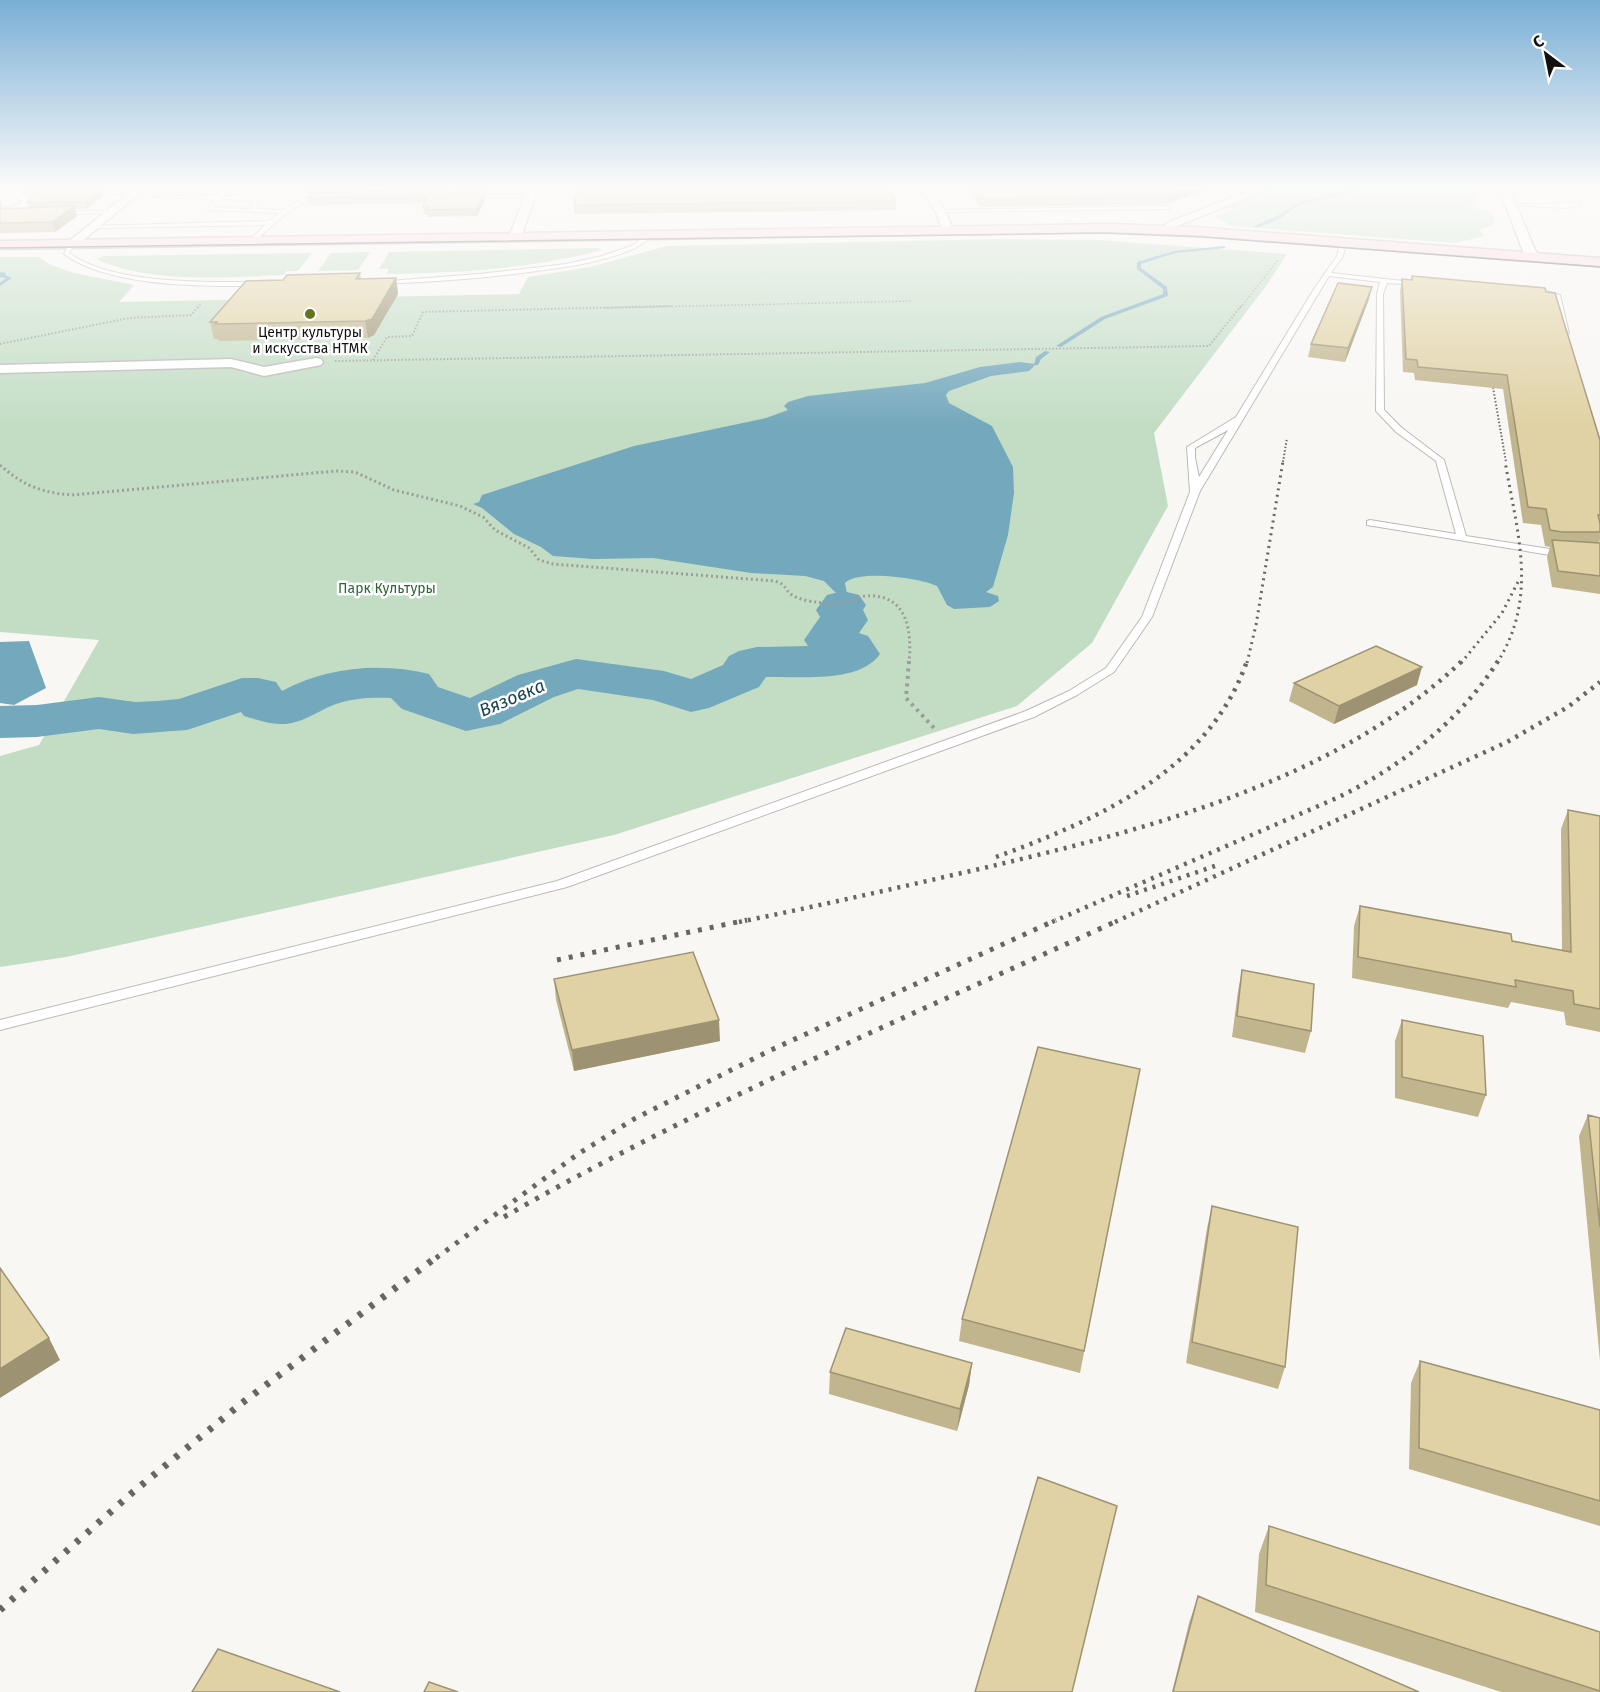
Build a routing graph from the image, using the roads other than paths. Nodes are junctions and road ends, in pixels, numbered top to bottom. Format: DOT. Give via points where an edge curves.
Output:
graph roads {
  1 [pos="91,267"];
  2 [pos="552,267"];
  3 [pos="1333,267"];
  4 [pos="1328,274"];
  5 [pos="1384,281"];
  6 [pos="371,282"];
  7 [pos="264,284"];
  8 [pos="1432,284"];
  9 [pos="1527,291"];
  10 [pos="1569,339"];
  11 [pos="316,362"];
  12 [pos="0,369"];
  13 [pos="1238,419"];
  14 [pos="1195,492"];
  15 [pos="1370,523"];
  16 [pos="1462,537"];
  17 [pos="1600,554"];
  18 [pos="0,1024"];
  1 -- 7 [label="lane" via="163,280"];
  2 -- 6 [label="lane" via="474,278"];
  3 -- 4 [label="lane"];
  4 -- 5 [label="lane"];
  4 -- 13 [label="lane"];
  5 -- 8 [label="lane"];
  5 -- 16 [label="lane" via="1380,294 1380,411 1440,460"];
  9 -- 10 [label="lane" via="1557,295"];
  11 -- 12 [label="street" via="264,372 231,363"];
  13 -- 14 [label="lane"];
  13 -- 14 [label="lane" via="1191,447"];
  14 -- 18 [label="lane" via="1147,617 1110,670 1030,714 562,884"];
  15 -- 16 [label="lane"];
  16 -- 17 [label="lane" via="1556,553"];
}
